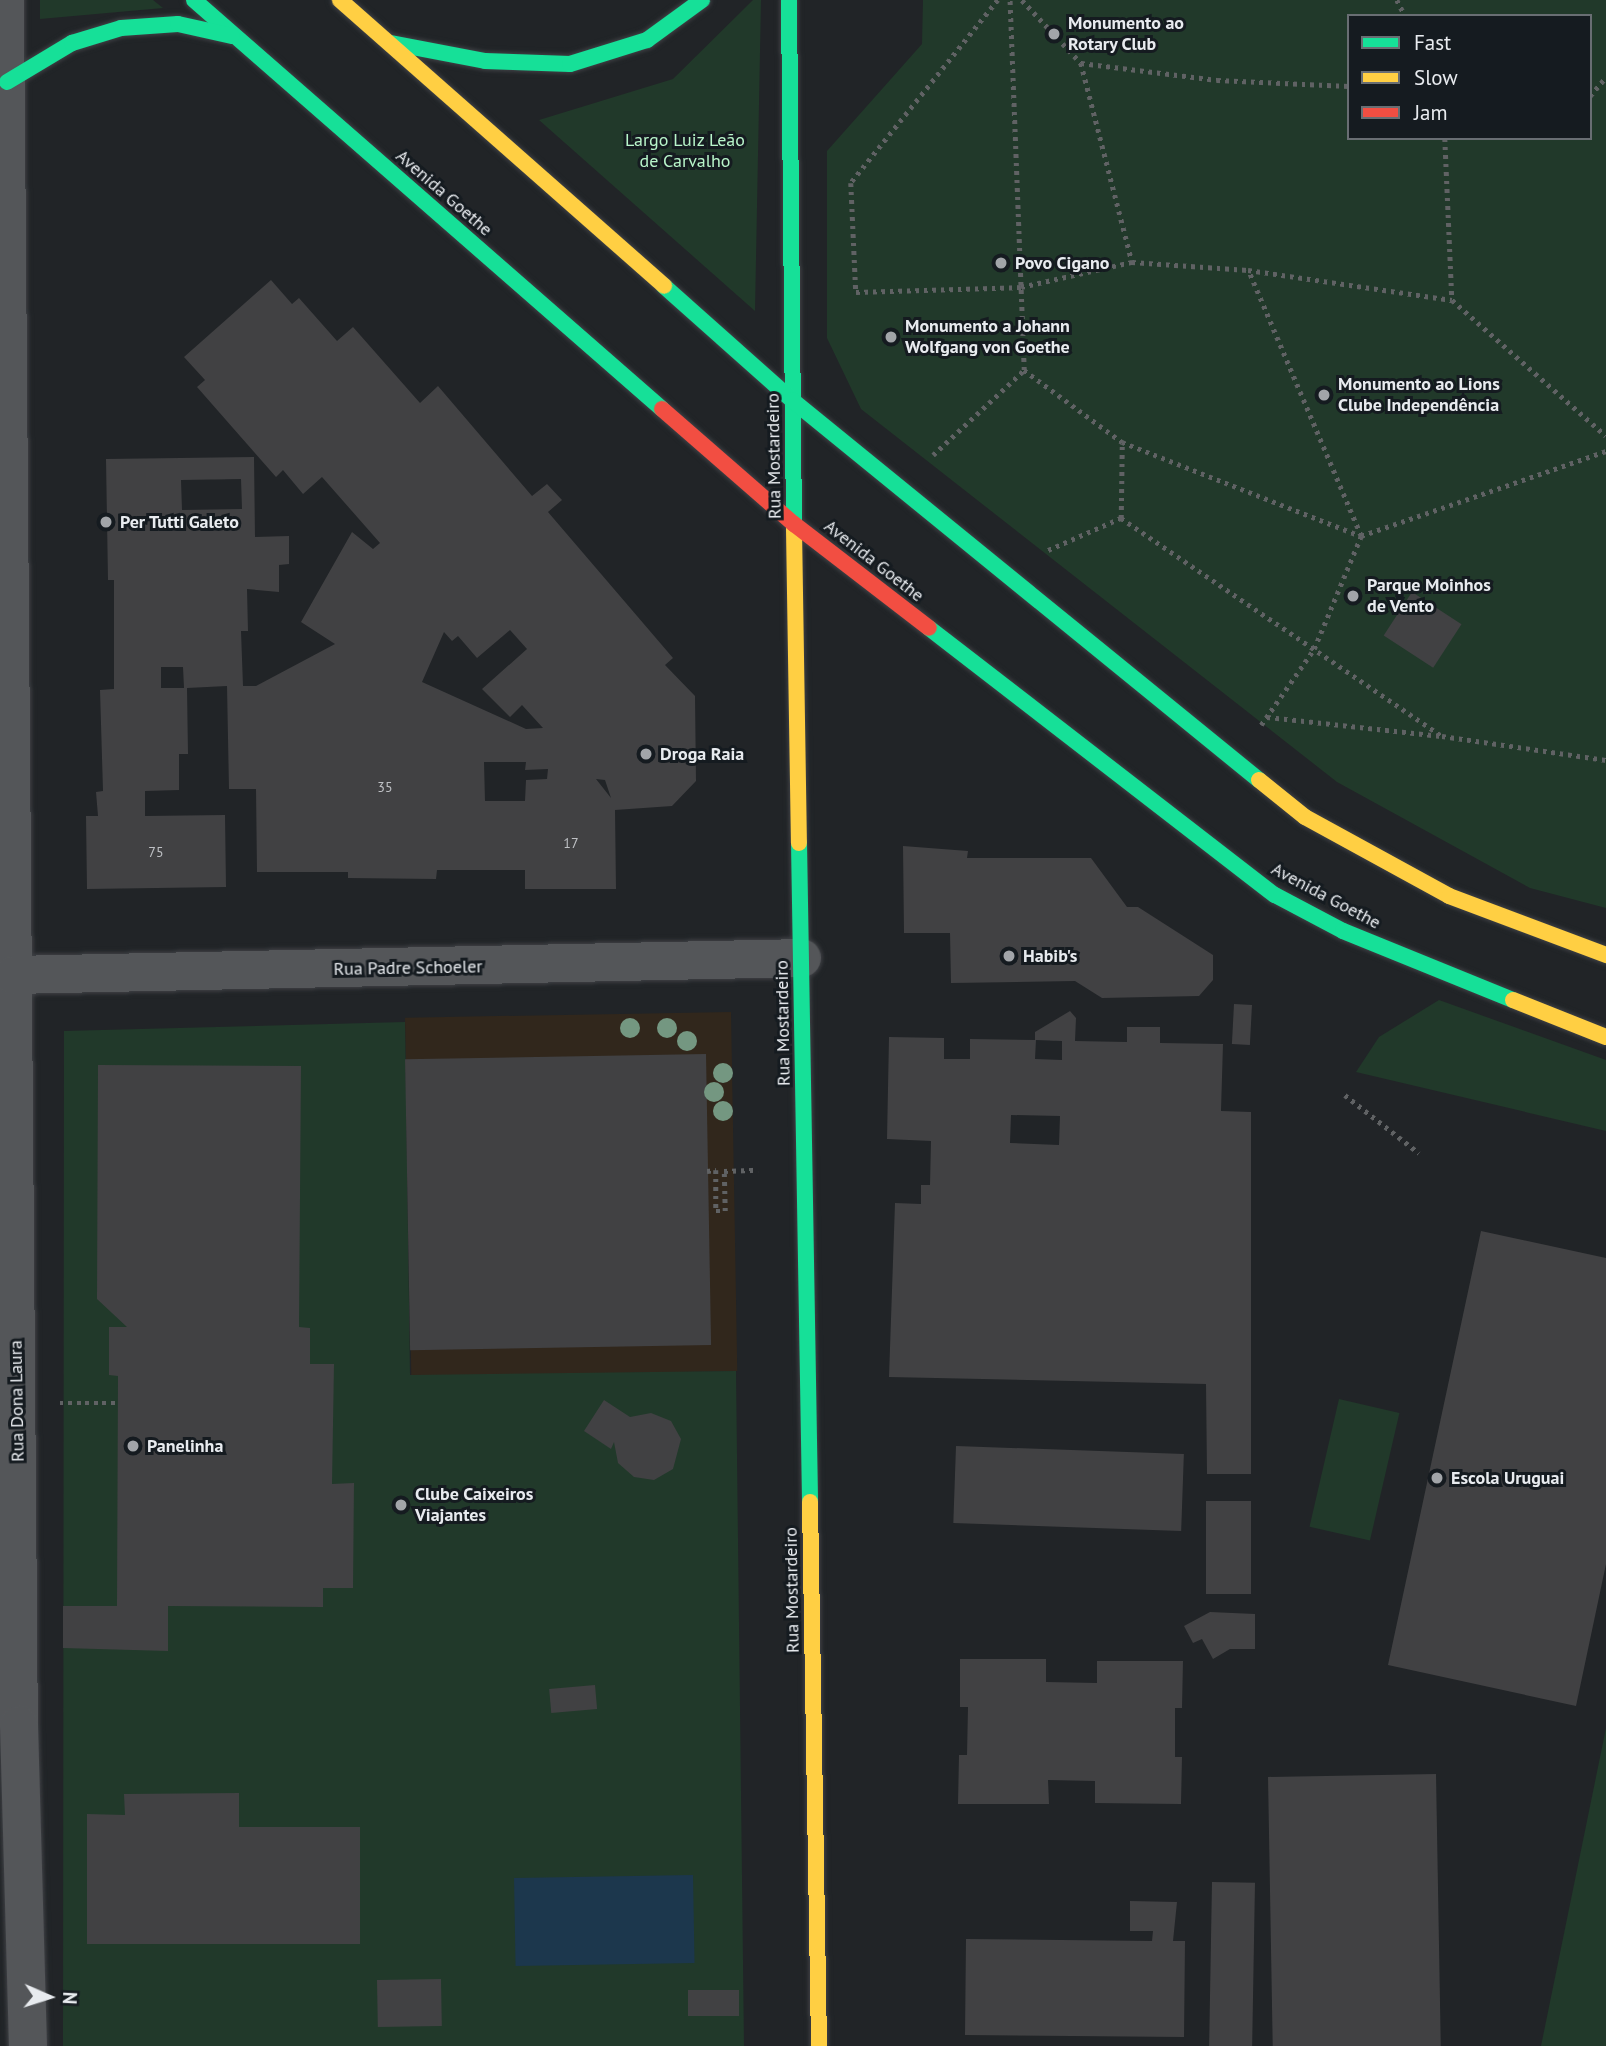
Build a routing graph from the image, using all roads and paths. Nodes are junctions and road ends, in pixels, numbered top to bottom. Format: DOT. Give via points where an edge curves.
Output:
graph roads {
  1 [pos="5,0"];
  2 [pos="194,0"];
  3 [pos="340,0"];
  4 [pos="702,0"];
  5 [pos="789,0"];
  6 [pos="998,0"];
  7 [pos="1010,0"];
  8 [pos="1022,0"];
  9 [pos="234,36"];
  10 [pos="388,43"];
  11 [pos="1081,63"];
  12 [pos="1606,77"];
  13 [pos="7,82"];
  14 [pos="1347,86"];
  15 [pos="1592,94"];
  16 [pos="1446,140"];
  17 [pos="1132,262"];
  18 [pos="1248,270"];
  19 [pos="1021,287"];
  20 [pos="1452,300"];
  21 [pos="1024,370"];
  22 [pos="792,400"];
  23 [pos="1606,436"];
  24 [pos="1122,442"];
  25 [pos="4,447"];
  26 [pos="1606,451"];
  27 [pos="899,487"];
  28 [pos="1121,518"];
  29 [pos="794,524"];
  30 [pos="1361,536"];
  31 [pos="1002,571"];
  32 [pos="1314,649"];
  33 [pos="1267,717"];
  34 [pos="1442,736"];
  35 [pos="1235,760"];
  36 [pos="1606,760"];
  37 [pos="1606,955"];
  38 [pos="802,958"];
  39 [pos="13,975"];
  40 [pos="1606,1037"];
  41 [pos="7,1049"];
  42 [pos="1346,1095"];
  43 [pos="1419,1153"];
  44 [pos="805,1169"];
  45 [pos="716,1170"];
  46 [pos="707,1171"];
  47 [pos="724,1171"];
  48 [pos="17,1401"];
  49 [pos="118,1403"];
  50 [pos="10,1690"];
  51 [pos="28,2046"];
  52 [pos="819,2046"];
  1 -- 13 [label="street, Rua Dona Laura"];
  2 -- 9 [label="main road, Avenida Goethe"];
  3 -- 10 [label="main road"];
  4 -- 10 [label="main road" via="647,40 592,61 513,64"];
  5 -- 22 [label="main road, Rua Mostardeiro"];
  6 -- 19 [label="path" via="850,183 856,292"];
  7 -- 19 [label="path"];
  8 -- 11 [label="path"];
  9 -- 13 [label="main road" via="178,24 121,28 72,43"];
  9 -- 29 [label="main road, Avenida Goethe"];
  10 -- 22 [label="main road"];
  11 -- 14 [label="path" via="1217,80"];
  11 -- 17 [label="path"];
  12 -- 15 [label="path"];
  13 -- 25 [label="street, Rua Dona Laura"];
  16 -- 20 [label="path"];
  17 -- 18 [label="path"];
  17 -- 19 [label="path"];
  18 -- 20 [label="path"];
  18 -- 30 [label="path"];
  19 -- 21 [label="path"];
  20 -- 23 [label="path"];
  21 -- 24 [label="path"];
  21 -- 27 [label="path"];
  22 -- 27 [label="main road"];
  22 -- 29 [label="main road, Rua Mostardeiro"];
  24 -- 28 [label="path"];
  24 -- 30 [label="path"];
  25 -- 39 [label="street, Rua Dona Laura"];
  26 -- 30 [label="path"];
  27 -- 31 [label="main road"];
  28 -- 31 [label="path"];
  28 -- 32 [label="path"];
  29 -- 38 [label="main road, Rua Mostardeiro"];
  29 -- 40 [label="main road, Avenida Goethe" via="1275,895 1343,930"];
  30 -- 32 [label="path"];
  31 -- 35 [label="main road"];
  32 -- 33 [label="path"];
  32 -- 34 [label="path"];
  33 -- 34 [label="path"];
  33 -- 35 [label="path"];
  34 -- 36 [label="path"];
  35 -- 37 [label="main road" via="1306,817 1449,896"];
  38 -- 39 [label="street, Rua Padre Schoeler"];
  38 -- 44 [label="main road, Rua Mostardeiro"];
  39 -- 41 [label="street, Rua Dona Laura"];
  41 -- 48 [label="street, Rua Dona Laura"];
  42 -- 43 [label="path"];
  44 -- 47 [label="path"];
  44 -- 52 [label="main road, Rua Mostardeiro"];
  45 -- 46 [label="path"];
  45 -- 47 [label="path"];
  45 -- 47 [label="path" via="716,1211 725,1210"];
  48 -- 49 [label="path"];
  48 -- 50 [label="street, Rua Dona Laura"];
  50 -- 51 [label="street, Rua Dona Laura"];
}
